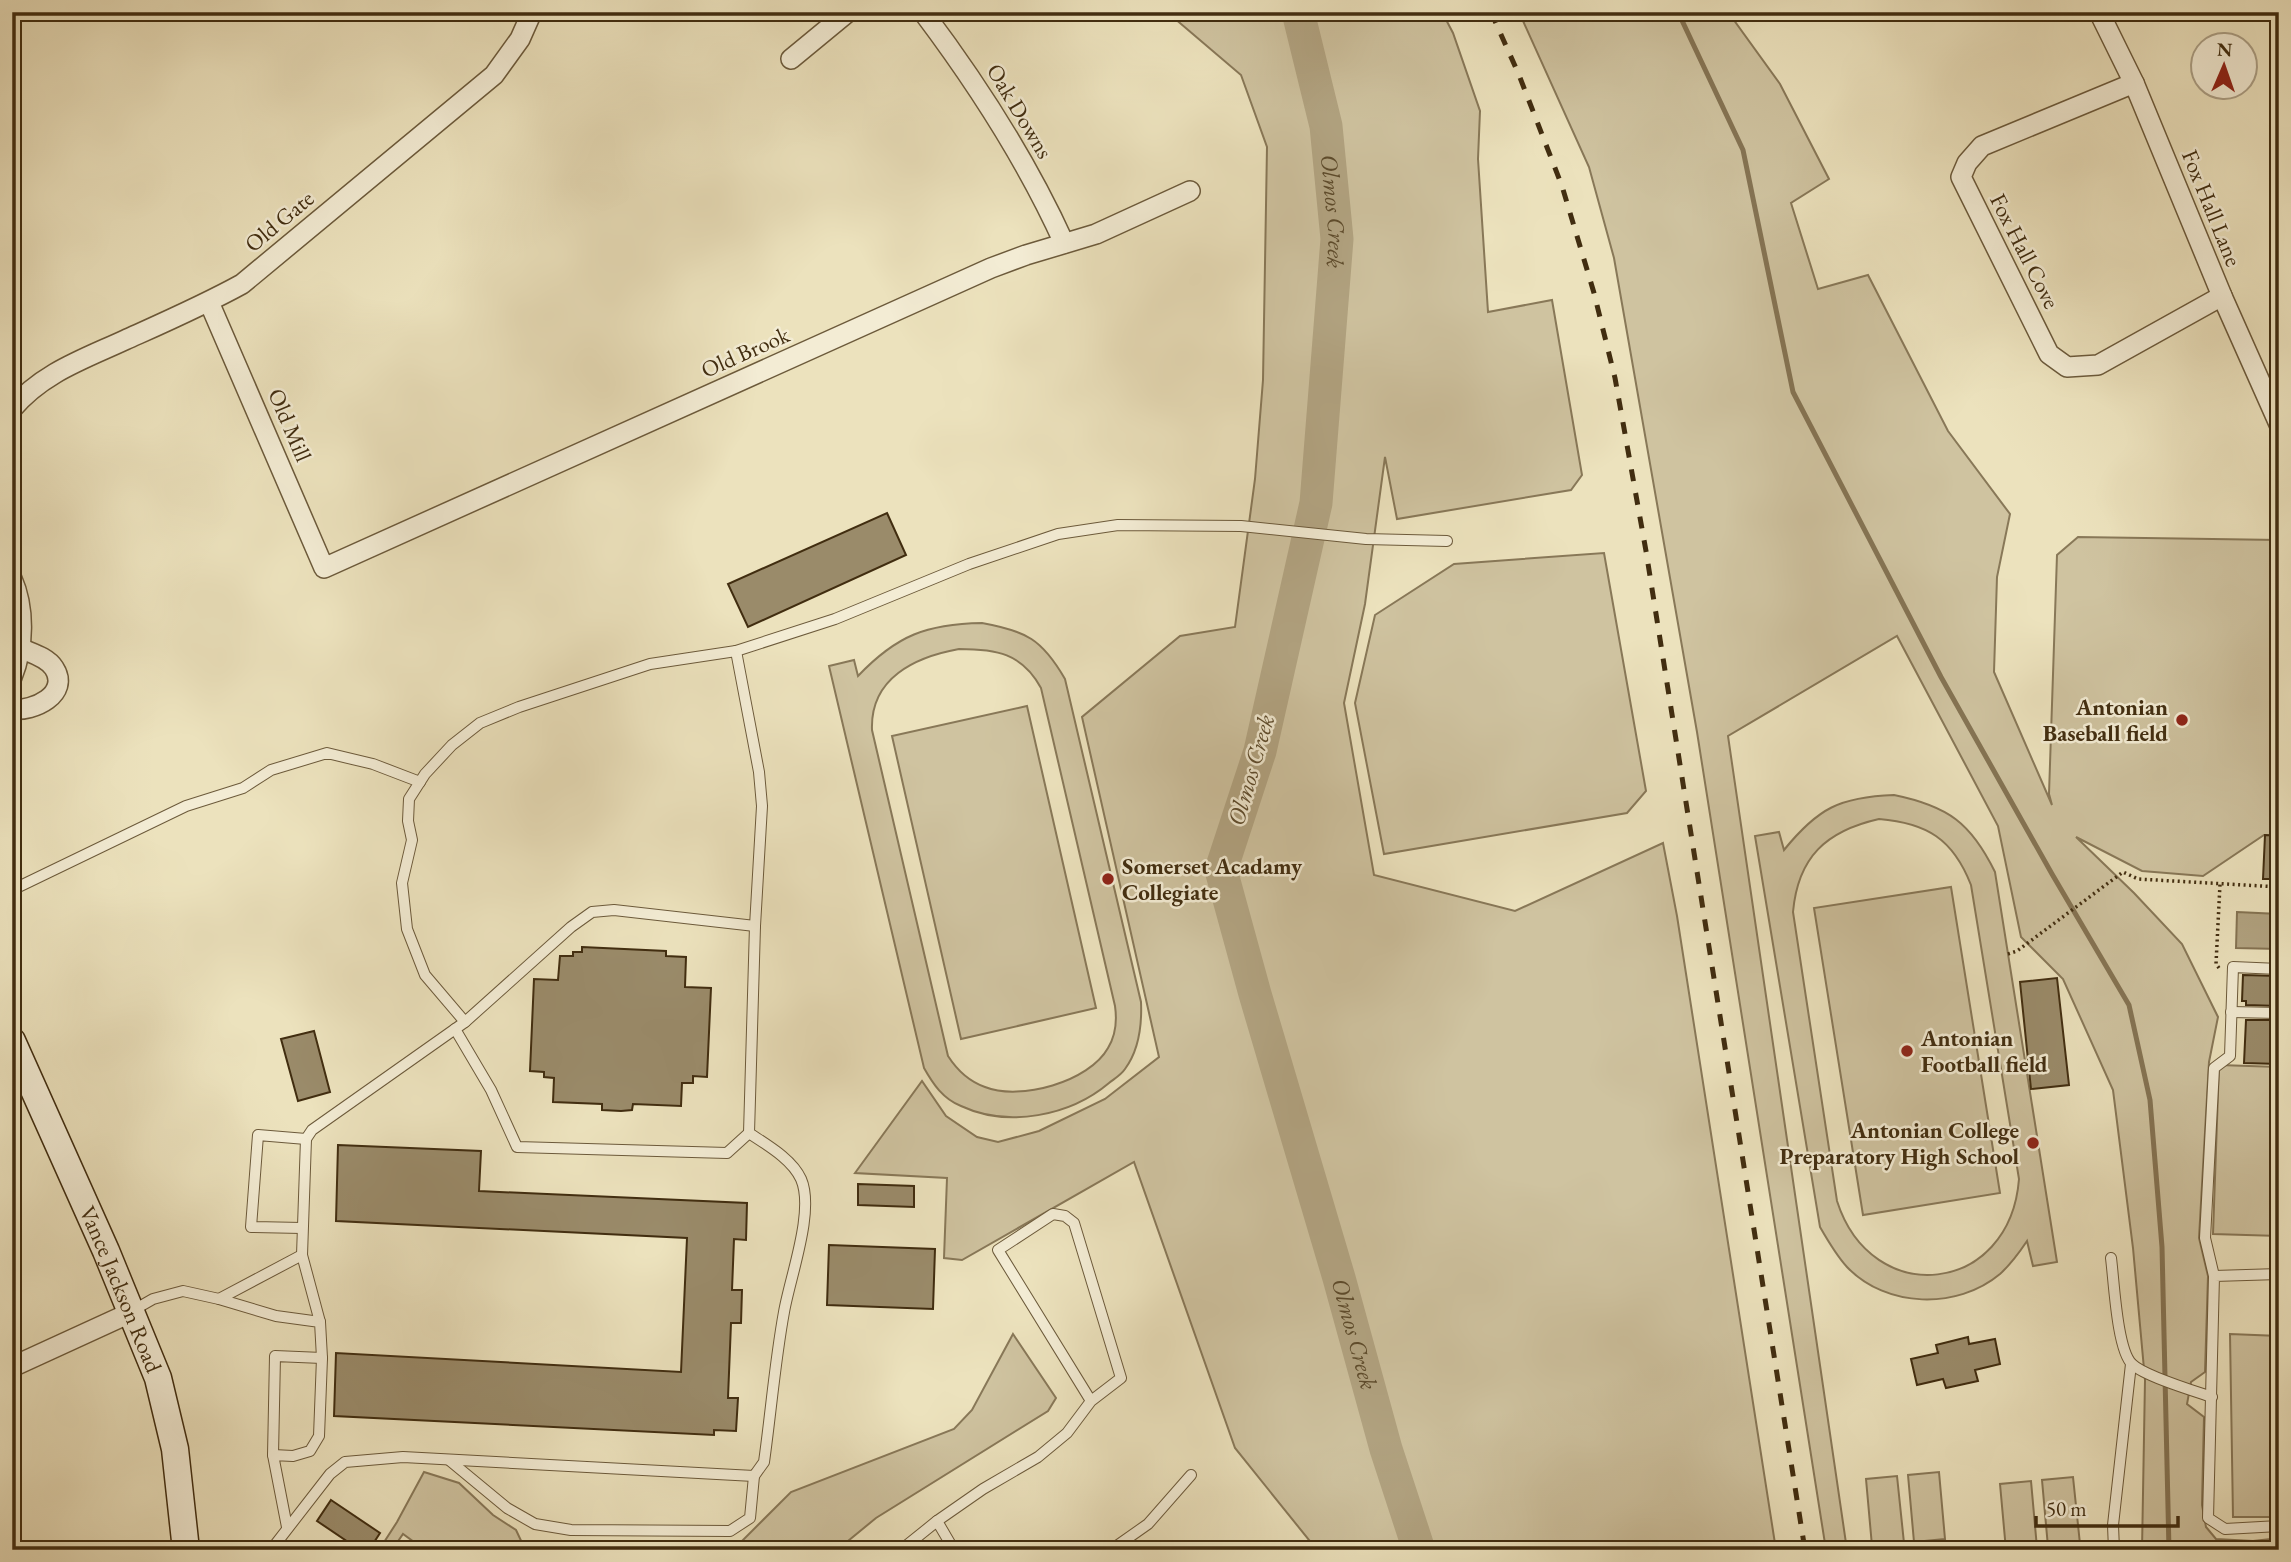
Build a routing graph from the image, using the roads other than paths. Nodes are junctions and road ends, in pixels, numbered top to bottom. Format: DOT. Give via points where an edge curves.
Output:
graph roads {
  1 [pos="532,12"];
  2 [pos="848,12"];
  3 [pos="923,12"];
  4 [pos="2099,12"];
  5 [pos="791,59"];
  6 [pos="2134,83"];
  7 [pos="1189,191"];
  8 [pos="1064,243"];
  9 [pos="2222,296"];
  10 [pos="209,302"];
  11 [pos="12,409"];
  12 [pos="2279,424"];
  13 [pos="1447,541"];
  14 [pos="324,568"];
  15 [pos="12,579"];
  16 [pos="20,648"];
  17 [pos="736,651"];
  18 [pos="12,677"];
  19 [pos="12,709"];
  20 [pos="420,782"];
  21 [pos="12,890"];
  22 [pos="755,926"];
  23 [pos="2279,969"];
  24 [pos="2231,1012"];
  25 [pos="2279,1013"];
  26 [pos="465,1022"];
  27 [pos="455,1029"];
  28 [pos="12,1041"];
  29 [pos="749,1133"];
  30 [pos="306,1139"];
  31 [pos="302,1228"];
  32 [pos="302,1255"];
  33 [pos="2111,1258"];
  34 [pos="2279,1275"];
  35 [pos="2214,1276"];
  36 [pos="219,1299"];
  37 [pos="132,1312"];
  38 [pos="320,1322"];
  39 [pos="322,1359"];
  40 [pos="2131,1364"];
  41 [pos="12,1367"];
  42 [pos="2212,1398"];
  43 [pos="1091,1401"];
  44 [pos="273,1455"];
  45 [pos="448,1460"];
  46 [pos="1191,1475"];
  47 [pos="754,1476"];
  48 [pos="937,1521"];
  49 [pos="2279,1526"];
  50 [pos="287,1527"];
  51 [pos="186,1550"];
  52 [pos="271,1550"];
  53 [pos="901,1550"];
  54 [pos="954,1550"];
  55 [pos="1111,1550"];
  56 [pos="2114,1550"];
  1 -- 10 [label="street, Old Gate" via="520,39 494,75 242,284"];
  2 -- 5 [label="street"];
  3 -- 8 [label="street, Oak Downs" via="1006,130"];
  4 -- 6 [label="street, Fox Hall Lane"];
  6 -- 9 [label="street, Fox Hall Lane"];
  6 -- 9 [label="street, Fox Hall Cove" via="1982,146 1961,177 2049,354 2067,367 2098,365"];
  7 -- 8 [label="street, Old Brook" via="1096,234"];
  8 -- 14 [label="street, Old Brook" via="991,268"];
  9 -- 12 [label="street, Fox Hall Lane"];
  10 -- 11 [label="street, Old Gate" via="57,371 26,392"];
  10 -- 14 [label="street, Old Mill"];
  13 -- 17 [label="lane" via="1241,526 1118,525 1058,534 969,564 835,619"];
  15 -- 16 [label="street" via="21,612"];
  16 -- 18 [label="street"];
  16 -- 19 [label="street" via="47,660 55,669 56,685 54,693 36,707"];
  17 -- 20 [label="lane" via="650,664 489,719 452,745"];
  17 -- 22 [label="lane" via="762,806"];
  20 -- 21 [label="lane" via="327,753 186,806"];
  20 -- 26 [label="lane" via="409,799 412,840 402,883 407,929 425,975"];
  22 -- 26 [label="lane" via="614,910 592,912"];
  22 -- 29 [label="lane"];
  23 -- 24 [label="lane" via="2232,967"];
  24 -- 25 [label="lane"];
  24 -- 35 [label="lane" via="2230,1056 2214,1068 2206,1238"];
  26 -- 27 [label="lane"];
  27 -- 29 [label="lane" via="517,1147 727,1153"];
  27 -- 30 [label="lane" via="312,1130"];
  28 -- 37 [label="main road, Vance Jackson Road"];
  29 -- 47 [label="lane" via="790,1163 806,1196 784,1312 764,1462"];
  30 -- 31 [label="lane"];
  30 -- 31 [label="lane" via="258,1135 251,1227"];
  31 -- 32 [label="lane"];
  32 -- 36 [label="lane"];
  32 -- 38 [label="lane"];
  33 -- 40 [label="lane" via="2122,1344"];
  34 -- 35 [label="lane"];
  35 -- 42 [label="lane"];
  36 -- 37 [label="lane" via="183,1292 153,1299"];
  36 -- 38 [label="lane" via="276,1316"];
  37 -- 41 [label="street"];
  37 -- 51 [label="main road, Vance Jackson Road" via="158,1378 175,1449"];
  38 -- 39 [label="lane"];
  39 -- 44 [label="lane" via="318,1436 310,1451"];
  39 -- 44 [label="lane" via="275,1356"];
  40 -- 42 [label="lane"];
  40 -- 56 [label="lane"];
  42 -- 49 [label="lane" via="2208,1518 2225,1530"];
  43 -- 43 [label="lane" via="998,1250 1053,1214 1074,1223 1121,1378"];
  43 -- 48 [label="lane" via="1067,1433 1038,1457"];
  44 -- 50 [label="lane"];
  45 -- 47 [label="lane"];
  45 -- 47 [label="lane" via="507,1508 535,1524 571,1530 730,1531 750,1518"];
  45 -- 50 [label="lane" via="403,1457 345,1462"];
  46 -- 55 [label="lane" via="1148,1524"];
  48 -- 53 [label="lane"];
  48 -- 54 [label="lane"];
  50 -- 52 [label="lane"];
}
